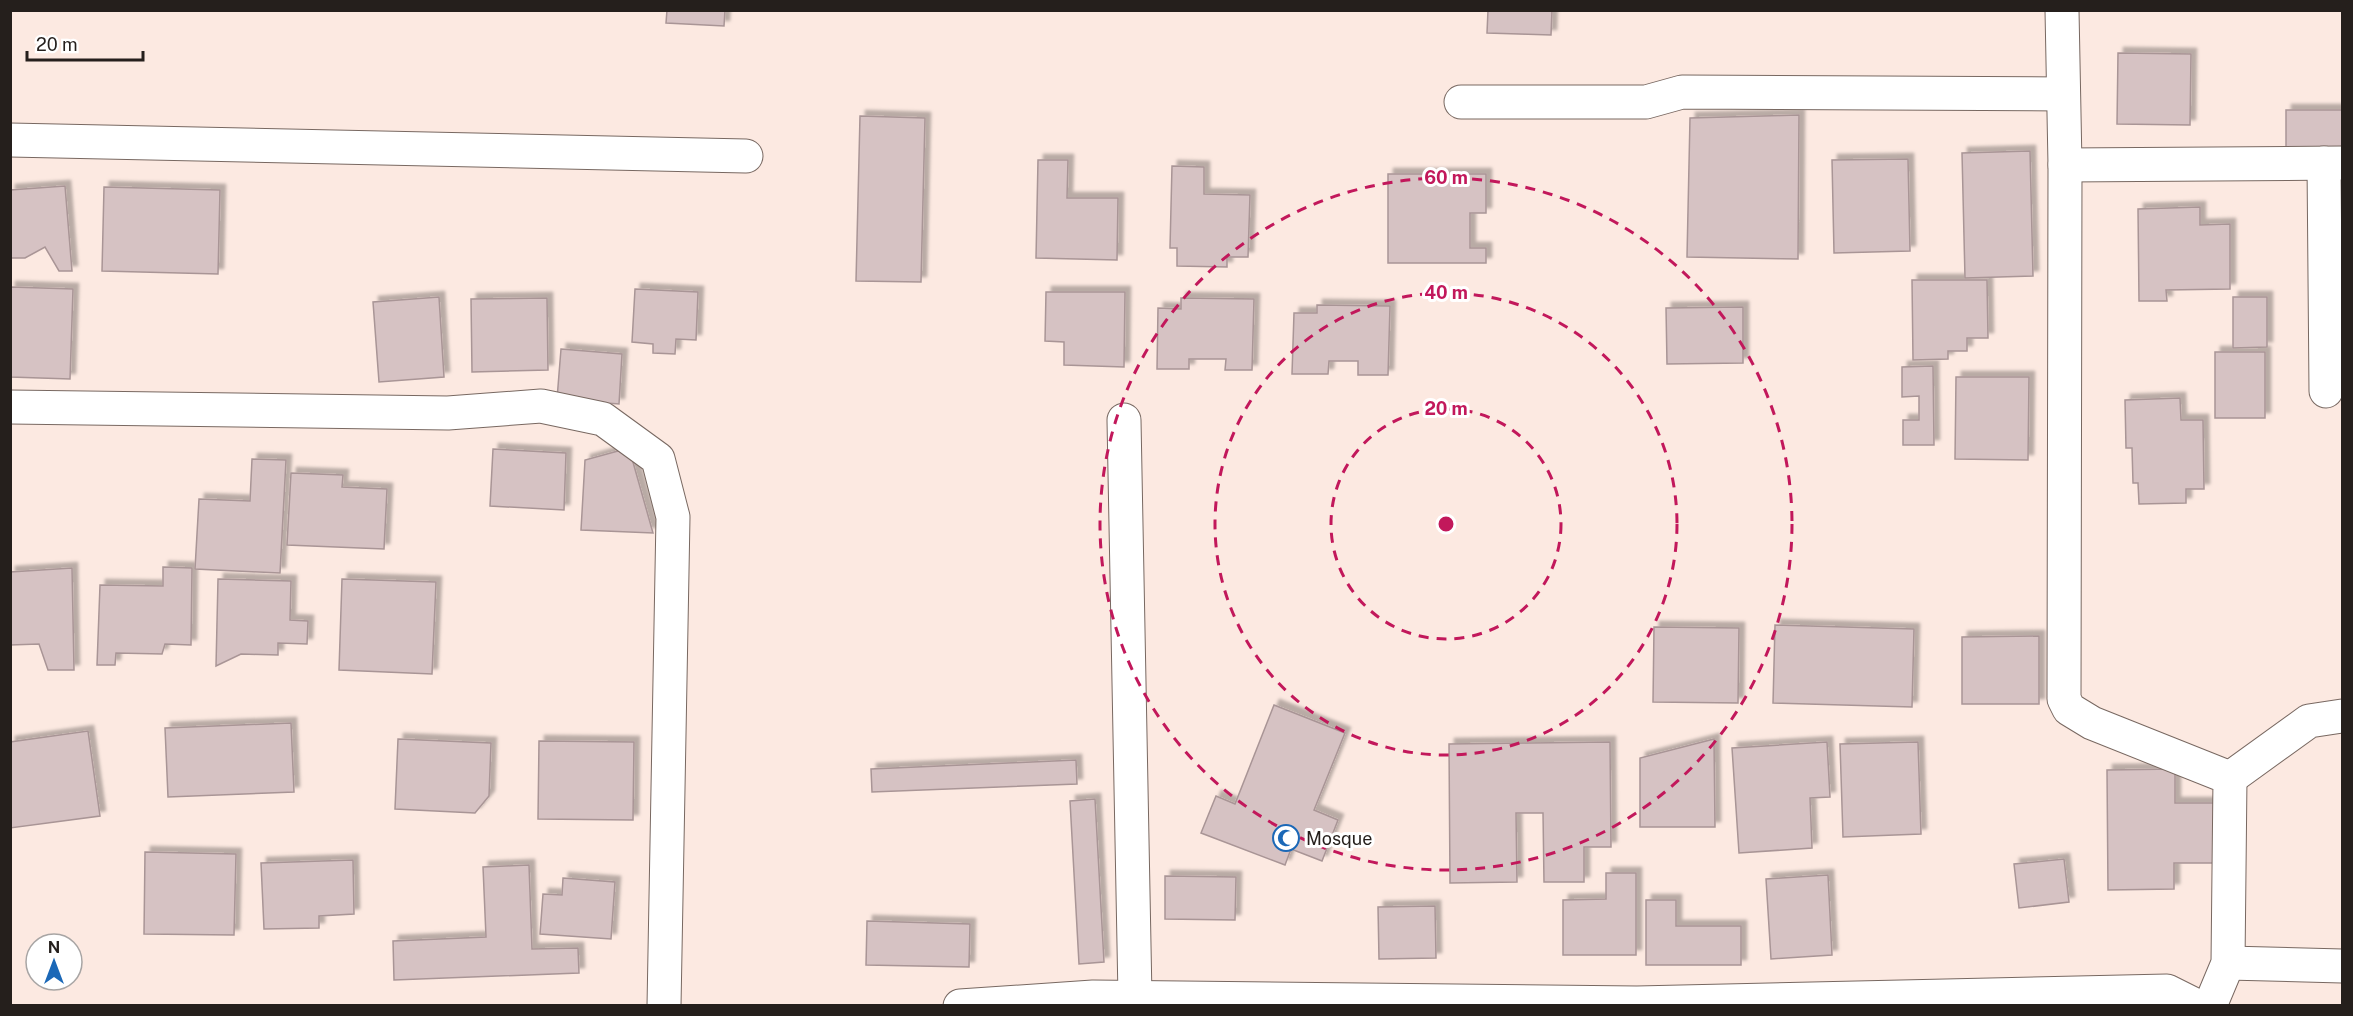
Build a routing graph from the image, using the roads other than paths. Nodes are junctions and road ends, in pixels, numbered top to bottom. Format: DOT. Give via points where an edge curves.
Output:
graph roads {
  1 [pos="2062,10"];
  2 [pos="2063,94"];
  3 [pos="1461,102"];
  4 [pos="10,141"];
  5 [pos="746,156"];
  6 [pos="2333,163"];
  7 [pos="2065,165"];
  8 [pos="2326,392"];
  9 [pos="10,407"];
  10 [pos="1124,420"];
  11 [pos="2343,716"];
  12 [pos="2229,778"];
  13 [pos="2228,963"];
  14 [pos="2343,966"];
  15 [pos="1136,998"];
  16 [pos="1058,1002"];
  17 [pos="1637,1004"];
  18 [pos="664,1005"];
  19 [pos="960,1005"];
  20 [pos="2197,1005"];
  21 [pos="2210,1005"];
  1 -- 2 [label="street"];
  2 -- 3 [label="street" via="1682,92 1646,102"];
  2 -- 7 [label="street"];
  4 -- 5 [label="street"];
  6 -- 7 [label="street"];
  6 -- 8 [label="street"];
  7 -- 12 [label="street" via="2064,699 2069,709 2092,723"];
  9 -- 18 [label="street" via="448,413 541,406 603,419 658,459 673,517"];
  10 -- 15 [label="street"];
  11 -- 12 [label="street" via="2309,721"];
  12 -- 13 [label="street"];
  13 -- 14 [label="street"];
  13 -- 21 [label="street"];
  15 -- 16 [label="street"];
  15 -- 17 [label="street"];
  16 -- 19 [label="street"];
  17 -- 20 [label="street" via="2168,991"];
}
